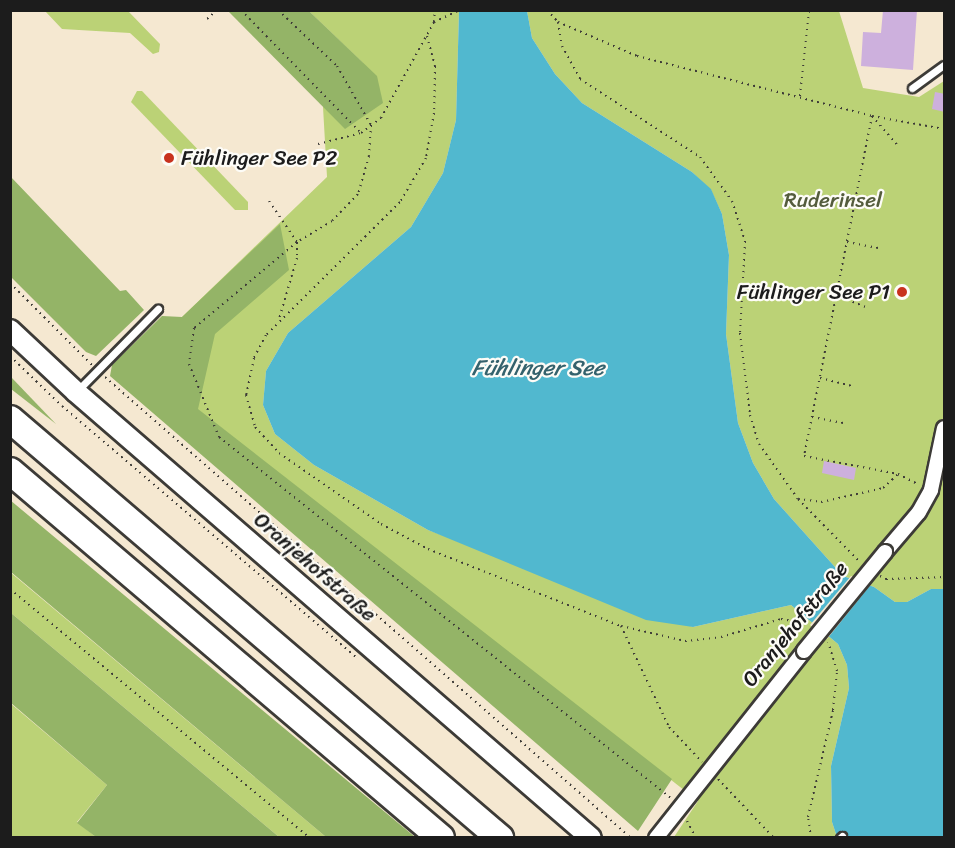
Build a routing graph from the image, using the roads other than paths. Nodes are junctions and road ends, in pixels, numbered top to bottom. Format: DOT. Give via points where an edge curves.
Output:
graph roads {
  1 [pos="945,65"];
  2 [pos="912,88"];
  3 [pos="158,309"];
  4 [pos="10,330"];
  5 [pos="76,392"];
  6 [pos="10,419"];
  7 [pos="945,428"];
  8 [pos="10,471"];
  9 [pos="441,837"];
  10 [pos="500,837"];
  11 [pos="591,837"];
  12 [pos="656,837"];
  1 -- 2 [label="lane"];
  3 -- 5 [label="lane"];
  4 -- 5 [label="street, Oranjehofstraße"];
  5 -- 11 [label="street, Oranjehofstraße"];
  6 -- 10 [label="highway"];
  7 -- 12 [label="street, Oranjehofstraße, bridge" via="931,490 919,512"];
  8 -- 9 [label="highway"];
}
